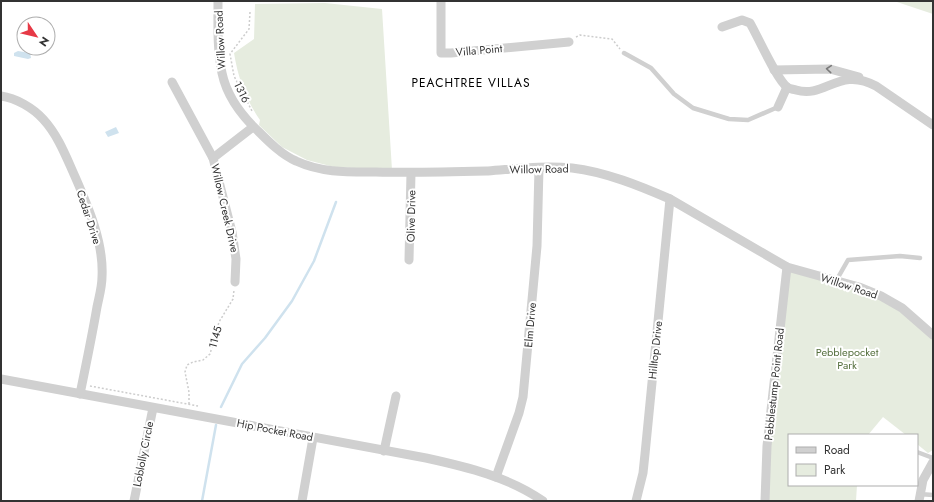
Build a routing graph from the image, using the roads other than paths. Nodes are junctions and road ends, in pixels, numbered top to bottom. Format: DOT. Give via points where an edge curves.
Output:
graph roads {
  1 [pos="218,1"];
  2 [pos="441,1"];
  3 [pos="722,27"];
  4 [pos="569,42"];
  5 [pos="624,54"];
  6 [pos="774,70"];
  7 [pos="866,80"];
  8 [pos="172,82"];
  9 [pos="787,87"];
  10 [pos="1,96"];
  11 [pos="778,107"];
  12 [pos="933,125"];
  13 [pos="253,126"];
  14 [pos="213,158"];
  15 [pos="539,168"];
  16 [pos="411,173"];
  17 [pos="670,199"];
  18 [pos="920,258"];
  19 [pos="409,260"];
  20 [pos="787,267"];
  21 [pos="836,281"];
  22 [pos="235,282"];
  23 [pos="933,335"];
  24 [pos="1,379"];
  25 [pos="80,394"];
  26 [pos="396,396"];
  27 [pos="153,408"];
  28 [pos="313,438"];
  29 [pos="384,451"];
  30 [pos="918,452"];
  31 [pos="933,458"];
  32 [pos="933,462"];
  33 [pos="496,477"];
  34 [pos="920,480"];
  35 [pos="933,495"];
  36 [pos="919,498"];
  37 [pos="134,501"];
  38 [pos="302,501"];
  39 [pos="544,501"];
  40 [pos="636,501"];
  41 [pos="765,501"];
  1 -- 13 [label="street, Willow Road" via="219,58 224,81 240,114"];
  2 -- 4 [label="street, Villa Point" via="441,53"];
  3 -- 6 [label="street" via="742,20 750,23"];
  5 -- 11 [label="lane" via="651,68 674,94 693,108 729,119 748,120"];
  7 -- 6 [label="street, one-way" via="830,69"];
  6 -- 9 [label="street"];
  7 -- 9 [label="street" via="844,80 815,91 804,92"];
  7 -- 12 [label="street"];
  8 -- 14 [label="street, Willow Creek Drive"];
  9 -- 11 [label="street"];
  10 -- 25 [label="street, Cedar Drive" via="17,101 32,110 52,130 82,193 98,238 102,277"];
  13 -- 14 [label="street, Willow Creek Drive"];
  13 -- 16 [label="street, Willow Road" via="295,160 317,169 340,172"];
  14 -- 22 [label="street, Willow Creek Drive" via="232,232 236,259"];
  15 -- 16 [label="street, Willow Road"];
  15 -- 17 [label="street, Willow Road" via="573,168 603,175"];
  15 -- 33 [label="street, Elm Drive" via="537,246 523,396"];
  16 -- 19 [label="street, Olive Drive"];
  17 -- 20 [label="street, Willow Road"];
  17 -- 40 [label="street, Hilltop Drive" via="643,473"];
  18 -- 21 [label="lane" via="900,256 848,260"];
  20 -- 21 [label="street, Willow Road"];
  20 -- 41 [label="street, Pebblestump Point Road" via="767,446"];
  21 -- 23 [label="street, Willow Road" via="870,291 892,302"];
  24 -- 25 [label="street, Hip Pocket Road"];
  25 -- 27 [label="street, Hip Pocket Road"];
  26 -- 29 [label="street"];
  27 -- 28 [label="street, Hip Pocket Road"];
  27 -- 37 [label="street, Loblolly Circle"];
  28 -- 29 [label="street, Hip Pocket Road"];
  28 -- 38 [label="street"];
  29 -- 33 [label="street, Hip Pocket Road" via="464,467"];
  30 -- 31 [label="lane"];
  32 -- 34 [label="street"];
  33 -- 39 [label="street, Hip Pocket Road"];
  34 -- 36 [label="street"];
  35 -- 36 [label="lane"];
}
